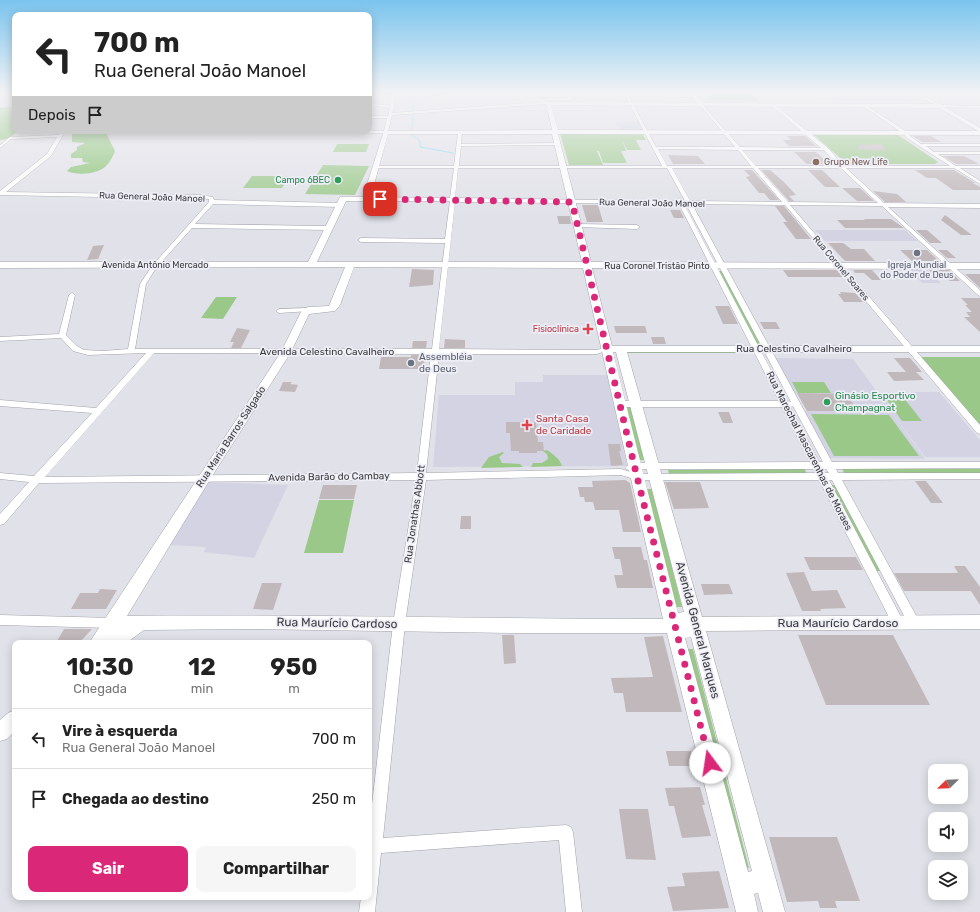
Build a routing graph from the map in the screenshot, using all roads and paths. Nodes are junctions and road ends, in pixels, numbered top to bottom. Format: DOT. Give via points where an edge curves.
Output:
graph roads {
  1 [pos="808,133"];
  2 [pos="52,134"];
  3 [pos="61,134"];
  4 [pos="386,134"];
  5 [pos="460,134"];
  6 [pos="556,134"];
  7 [pos="647,134"];
  8 [pos="726,134"];
  9 [pos="900,134"];
  10 [pos="933,134"];
  11 [pos="907,135"];
  12 [pos="558,144"];
  13 [pos="1,145"];
  14 [pos="459,145"];
  15 [pos="920,145"];
  16 [pos="980,145"];
  17 [pos="654,148"];
  18 [pos="739,148"];
  19 [pos="826,149"];
  20 [pos="932,153"];
  21 [pos="980,153"];
  22 [pos="838,160"];
  23 [pos="948,162"];
  24 [pos="376,167"];
  25 [pos="456,167"];
  26 [pos="564,167"];
  27 [pos="665,167"];
  28 [pos="755,167"];
  29 [pos="842,167"];
  30 [pos="855,167"];
  31 [pos="943,167"];
  32 [pos="957,167"];
  33 [pos="980,167"];
  34 [pos="980,183"];
  35 [pos="1,193"];
  36 [pos="366,199"];
  37 [pos="452,200"];
  38 [pos="212,202"];
  39 [pos="342,202"];
  40 [pos="572,202"];
  41 [pos="681,203"];
  42 [pos="688,203"];
  43 [pos="787,205"];
  44 [pos="883,205"];
  45 [pos="980,206"];
  46 [pos="191,226"];
  47 [pos="578,226"];
  48 [pos="637,227"];
  49 [pos="329,228"];
  50 [pos="361,240"];
  51 [pos="447,241"];
  52 [pos="157,264"];
  53 [pos="0,265"];
  54 [pos="311,266"];
  55 [pos="350,266"];
  56 [pos="445,266"];
  57 [pos="588,266"];
  58 [pos="717,266"];
  59 [pos="840,266"];
  60 [pos="949,266"];
  61 [pos="980,266"];
  62 [pos="980,294"];
  63 [pos="72,295"];
  64 [pos="308,310"];
  65 [pos="279,311"];
  66 [pos="62,336"];
  67 [pos="0,339"];
  68 [pos="980,349"];
  69 [pos="131,352"];
  70 [pos="151,352"];
  71 [pos="286,352"];
  72 [pos="435,352"];
  73 [pos="604,352"];
  74 [pos="622,352"];
  75 [pos="762,352"];
  76 [pos="912,352"];
  77 [pos="980,355"];
  78 [pos="0,403"];
  79 [pos="619,404"];
  80 [pos="636,404"];
  81 [pos="784,404"];
  82 [pos="795,404"];
  83 [pos="98,411"];
  84 [pos="980,431"];
  85 [pos="816,465"];
  86 [pos="828,465"];
  87 [pos="980,465"];
  88 [pos="655,471"];
  89 [pos="631,472"];
  90 [pos="0,476"];
  91 [pos="421,476"];
  92 [pos="822,476"];
  93 [pos="834,476"];
  94 [pos="980,476"];
  95 [pos="204,478"];
  96 [pos="38,480"];
  97 [pos="0,521"];
  98 [pos="653,541"];
  99 [pos="674,541"];
  100 [pos="876,581"];
  101 [pos="891,581"];
  102 [pos="0,620"];
  103 [pos="980,622"];
  104 [pos="113,623"];
  105 [pos="141,623"];
  106 [pos="906,623"];
  107 [pos="399,624"];
  108 [pos="696,624"];
  109 [pos="674,626"];
  110 [pos="100,640"];
  111 [pos="117,640"];
  112 [pos="12,722"];
  113 [pos="0,732"];
  114 [pos="372,846"];
  115 [pos="766,882"];
  116 [pos="740,883"];
  117 [pos="369,900"];
  118 [pos="367,912"];
  119 [pos="574,912"];
  120 [pos="747,912"];
  121 [pos="774,912"];
  1 -- 19 [label="street"];
  2 -- 13 [label="street" via="10,138"];
  3 -- 35 [label="street" via="49,155"];
  4 -- 24 [label="main road"];
  5 -- 14 [label="street, Rua Jonathas Abbott"];
  6 -- 12 [label="main road, Avenida General Marques"];
  7 -- 17 [label="street, Rua Marechal Mascarenhas de Moraes"];
  8 -- 18 [label="street, Rua Coronel Soares"];
  9 -- 11 [label="main road"];
  10 -- 11 [label="main road"];
  11 -- 15 [label="street"];
  12 -- 14 [label="street"];
  12 -- 26 [label="main road, Avenida General Marques"];
  14 -- 25 [label="street, Rua Jonathas Abbott"];
  15 -- 16 [label="street"];
  15 -- 20 [label="street"];
  17 -- 18 [label="street"];
  17 -- 27 [label="street, Rua Marechal Mascarenhas de Moraes"];
  18 -- 19 [label="street"];
  18 -- 28 [label="street, Rua Coronel Soares"];
  19 -- 22 [label="street"];
  20 -- 21 [label="street"];
  20 -- 23 [label="street"];
  22 -- 29 [label="street"];
  22 -- 30 [label="street"];
  23 -- 31 [label="street"];
  23 -- 32 [label="street"];
  24 -- 25 [label="street"];
  24 -- 36 [label="main road"];
  25 -- 26 [label="street"];
  25 -- 37 [label="street, Rua Jonathas Abbott"];
  26 -- 27 [label="street"];
  26 -- 40 [label="main road, Avenida General Marques"];
  27 -- 28 [label="street"];
  27 -- 41 [label="street, Rua Marechal Mascarenhas de Moraes"];
  27 -- 42 [label="street, Rua Marechal Mascarenhas de Moraes"];
  28 -- 29 [label="street"];
  28 -- 43 [label="street, Rua Coronel Soares"];
  29 -- 30 [label="street"];
  29 -- 44 [label="street"];
  30 -- 31 [label="street"];
  31 -- 32 [label="street"];
  32 -- 33 [label="street"];
  32 -- 34 [label="street"];
  35 -- 38 [label="street, Rua General João Manoel" via="200,197 211,198"];
  36 -- 37 [label="street, Rua General João Manoel"];
  36 -- 39 [label="main road, Rua General João Manoel"];
  37 -- 40 [label="street, Rua General João Manoel"];
  37 -- 51 [label="street, Rua Jonathas Abbott"];
  38 -- 39 [label="street, Rua General João Manoel"];
  38 -- 46 [label="street"];
  39 -- 49 [label="main road"];
  40 -- 41 [label="street, Rua General João Manoel"];
  40 -- 47 [label="main road, Avenida General Marques"];
  41 -- 42 [label="street, Rua General João Manoel"];
  41 -- 58 [label="street, Rua Marechal Mascarenhas de Moraes"];
  42 -- 43 [label="street, Rua General João Manoel"];
  42 -- 58 [label="street, Rua Marechal Mascarenhas de Moraes"];
  43 -- 44 [label="street, Rua General João Manoel"];
  43 -- 59 [label="street, Rua Coronel Soares"];
  44 -- 45 [label="street, Rua General João Manoel"];
  44 -- 60 [label="street"];
  46 -- 49 [label="street"];
  46 -- 52 [label="street"];
  47 -- 48 [label="street"];
  47 -- 57 [label="main road, Avenida General Marques"];
  49 -- 54 [label="main road"];
  50 -- 51 [label="street"];
  51 -- 56 [label="street, Rua Jonathas Abbott"];
  52 -- 53 [label="main road, Avenida Antônio Mercado"];
  52 -- 54 [label="main road, Avenida Antônio Mercado"];
  52 -- 69 [label="street" via="143,284"];
  54 -- 55 [label="main road, Rua Coronel Tristão Pinto"];
  55 -- 56 [label="main road, Rua Coronel Tristão Pinto"];
  55 -- 64 [label="main road" via="332,309"];
  56 -- 57 [label="main road, Rua Coronel Tristão Pinto"];
  56 -- 72 [label="street, Rua Jonathas Abbott"];
  57 -- 58 [label="main road, Rua Coronel Tristão Pinto"];
  57 -- 73 [label="main road, Avenida General Marques"];
  58 -- 59 [label="main road, Rua Coronel Tristão Pinto"];
  58 -- 75 [label="street, Rua Marechal Mascarenhas de Moraes"];
  59 -- 60 [label="main road, Rua Coronel Tristão Pinto"];
  59 -- 76 [label="street, Rua Coronel Soares"];
  60 -- 61 [label="main road, Rua Coronel Tristão Pinto"];
  60 -- 62 [label="street"];
  63 -- 66 [label="street"];
  64 -- 65 [label="street"];
  64 -- 71 [label="main road, Rua Maria Barros Salgado"];
  66 -- 67 [label="street"];
  66 -- 69 [label="street, Avenida Celestino Cavalheiro" via="76,349 92,353"];
  68 -- 76 [label="main road, Rua Celestino Cavalheiro"];
  69 -- 70 [label="street, Avenida Celestino Cavalheiro"];
  70 -- 71 [label="street, Avenida Celestino Cavalheiro"];
  70 -- 83 [label="street"];
  71 -- 72 [label="street, Avenida Celestino Cavalheiro"];
  71 -- 95 [label="main road, Rua Maria Barros Salgado"];
  72 -- 73 [label="street, Avenida Celestino Cavalheiro"];
  72 -- 91 [label="street, Rua Jonathas Abbott"];
  73 -- 74 [label="main road, Rua Celestino Cavalheiro"];
  73 -- 79 [label="main road, Avenida General Marques"];
  74 -- 75 [label="main road, Rua Celestino Cavalheiro"];
  74 -- 80 [label="main road, Avenida General Marques"];
  75 -- 76 [label="main road, Rua Celestino Cavalheiro"];
  75 -- 81 [label="street, Rua Marechal Mascarenhas de Moraes"];
  75 -- 82 [label="street, Rua Marechal Mascarenhas de Moraes"];
  76 -- 77 [label="main road, Rua Celestino Cavalheiro"];
  76 -- 84 [label="street, Rua Coronel Soares"];
  78 -- 83 [label="street"];
  79 -- 80 [label="street"];
  79 -- 89 [label="main road, Avenida General Marques"];
  80 -- 81 [label="street"];
  80 -- 88 [label="main road, Avenida General Marques"];
  81 -- 82 [label="street"];
  81 -- 85 [label="street, Rua Marechal Mascarenhas de Moraes"];
  82 -- 86 [label="street, Rua Marechal Mascarenhas de Moraes"];
  83 -- 96 [label="street"];
  85 -- 86 [label="street, Avenida Barão do Cambay"];
  85 -- 88 [label="street, Avenida Barão do Cambay"];
  85 -- 92 [label="street, Rua Marechal Mascarenhas de Moraes"];
  86 -- 87 [label="street, Avenida Barão do Cambay"];
  86 -- 93 [label="street, Rua Marechal Mascarenhas de Moraes"];
  88 -- 89 [label="street, Avenida Barão do Cambay"];
  88 -- 92 [label="street, Avenida Barão do Cambay"];
  88 -- 99 [label="main road, Avenida General Marques"];
  89 -- 91 [label="street, Avenida Barão do Cambay"];
  89 -- 98 [label="main road, Avenida General Marques"];
  90 -- 96 [label="street, Avenida Barão do Cambay"];
  91 -- 95 [label="street, Avenida Barão do Cambay"];
  91 -- 107 [label="street, Rua Jonathas Abbott"];
  92 -- 93 [label="street, Avenida Barão do Cambay"];
  92 -- 100 [label="street, Rua Marechal Mascarenhas de Moraes"];
  93 -- 94 [label="street, Avenida Barão do Cambay"];
  93 -- 101 [label="street, Rua Marechal Mascarenhas de Moraes"];
  95 -- 96 [label="street, Avenida Barão do Cambay"];
  95 -- 104 [label="main road, Rua Maria Barros Salgado"];
  96 -- 97 [label="street"];
  98 -- 99 [label="main road"];
  98 -- 109 [label="main road, Avenida General Marques"];
  99 -- 108 [label="main road, Avenida General Marques"];
  100 -- 101 [label="street"];
  100 -- 106 [label="street, Rua Marechal Mascarenhas de Moraes"];
  101 -- 106 [label="street, Rua Marechal Mascarenhas de Moraes"];
  102 -- 104 [label="street, Rua Maurício Cardoso"];
  103 -- 106 [label="main road, Rua Maurício Cardoso"];
  104 -- 105 [label="main road, Rua Maurício Cardoso"];
  104 -- 110 [label="main road, Rua Maria Barros Salgado"];
  105 -- 107 [label="main road, Rua Maurício Cardoso"];
  105 -- 111 [label="main road"];
  106 -- 108 [label="main road, Rua Maurício Cardoso"];
  107 -- 109 [label="main road, Rua Maurício Cardoso"];
  107 -- 114 [label="street, Rua Jonathas Abbott"];
  108 -- 109 [label="main road, Rua Maurício Cardoso" via="688,631"];
  108 -- 115 [label="main road, Avenida General Marques"];
  109 -- 116 [label="main road, Avenida General Marques"];
  112 -- 113 [label="main road"];
  114 -- 119 [label="street" via="566,832"];
  115 -- 116 [label="main road"];
  115 -- 121 [label="main road, Avenida General Marques"];
  116 -- 120 [label="main road, Avenida General Marques"];
  117 -- 118 [label="street, Rua Jonathas Abbott"];
}
